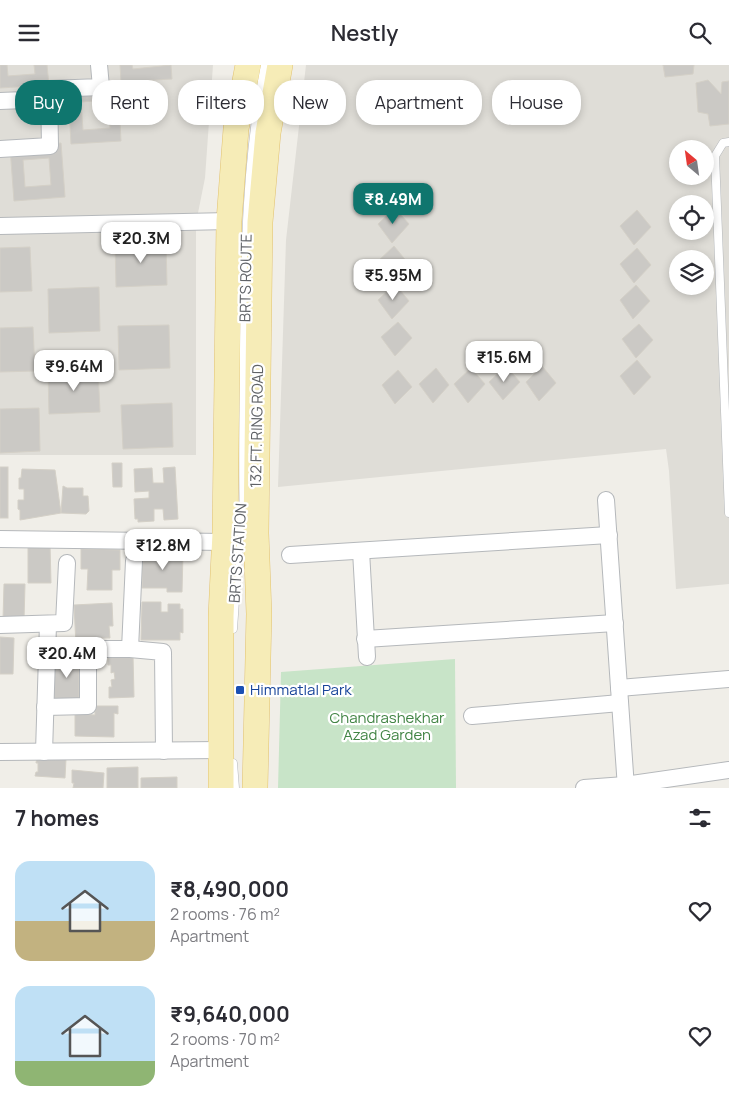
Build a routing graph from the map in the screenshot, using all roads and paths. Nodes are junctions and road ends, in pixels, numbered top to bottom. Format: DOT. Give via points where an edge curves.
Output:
graph roads {
  1 [pos="99,65"];
  2 [pos="248,65"];
  3 [pos="265,65"];
  4 [pos="280,65"];
  5 [pos="82,88"];
  6 [pos="15,100"];
  7 [pos="0,101"];
  8 [pos="50,125"];
  9 [pos="729,142"];
  10 [pos="0,149"];
  11 [pos="229,221"];
  12 [pos="0,226"];
  13 [pos="243,493"];
  14 [pos="606,500"];
  15 [pos="729,513"];
  16 [pos="609,535"];
  17 [pos="0,539"];
  18 [pos="224,542"];
  19 [pos="361,551"];
  20 [pos="290,555"];
  21 [pos="134,561"];
  22 [pos="67,563"];
  23 [pos="246,570"];
  24 [pos="615,623"];
  25 [pos="48,624"];
  26 [pos="0,625"];
  27 [pos="233,639"];
  28 [pos="365,639"];
  29 [pos="46,649"];
  30 [pos="130,649"];
  31 [pos="88,650"];
  32 [pos="367,657"];
  33 [pos="729,679"];
  34 [pos="620,696"];
  35 [pos="45,707"];
  36 [pos="472,717"];
  37 [pos="164,751"];
  38 [pos="0,752"];
  39 [pos="44,752"];
  40 [pos="226,753"];
  41 [pos="729,770"];
  42 [pos="626,787"];
  43 [pos="221,788"];
  44 [pos="235,788"];
  45 [pos="255,788"];
  46 [pos="584,788"];
  1 -- 5 [label="street" via="101,87"];
  2 -- 11 [label="main road, 132 FT. RING ROAD" via="236,129"];
  3 -- 13 [label="lane, BRTS ROUTE" via="249,179"];
  4 -- 45 [label="main road, 132 FT. RING ROAD" via="268,133 260,222 256,533 260,615"];
  6 -- 7 [label="street"];
  8 -- 10 [label="street" via="50,146"];
  9 -- 15 [label="lane" via="723,143 715,156"];
  11 -- 12 [label="street"];
  11 -- 18 [label="main road, 132 FT. RING ROAD"];
  13 -- 23 [label="lane, BRTS STATION"];
  13 -- 27 [label="lane, BRTS STATION"];
  14 -- 16 [label="street"];
  16 -- 19 [label="street"];
  16 -- 24 [label="street"];
  17 -- 18 [label="street"];
  18 -- 40 [label="main road, 132 FT. RING ROAD" via="221,615"];
  19 -- 20 [label="street"];
  19 -- 28 [label="street"];
  21 -- 30 [label="street"];
  22 -- 25 [label="street" via="64,623"];
  24 -- 28 [label="street"];
  24 -- 34 [label="street"];
  25 -- 26 [label="street"];
  25 -- 29 [label="street"];
  28 -- 32 [label="street"];
  29 -- 31 [label="street"];
  29 -- 35 [label="street"];
  30 -- 31 [label="street"];
  30 -- 37 [label="street" via="163,652"];
  31 -- 35 [label="street" via="88,706"];
  33 -- 34 [label="street"];
  34 -- 36 [label="street"];
  34 -- 42 [label="street"];
  35 -- 39 [label="street"];
  37 -- 39 [label="street"];
  37 -- 40 [label="street"];
  38 -- 39 [label="street"];
  40 -- 43 [label="main road, 132 FT. RING ROAD"];
  40 -- 44 [label="lane"];
  41 -- 42 [label="street"];
  42 -- 46 [label="street"];
}
